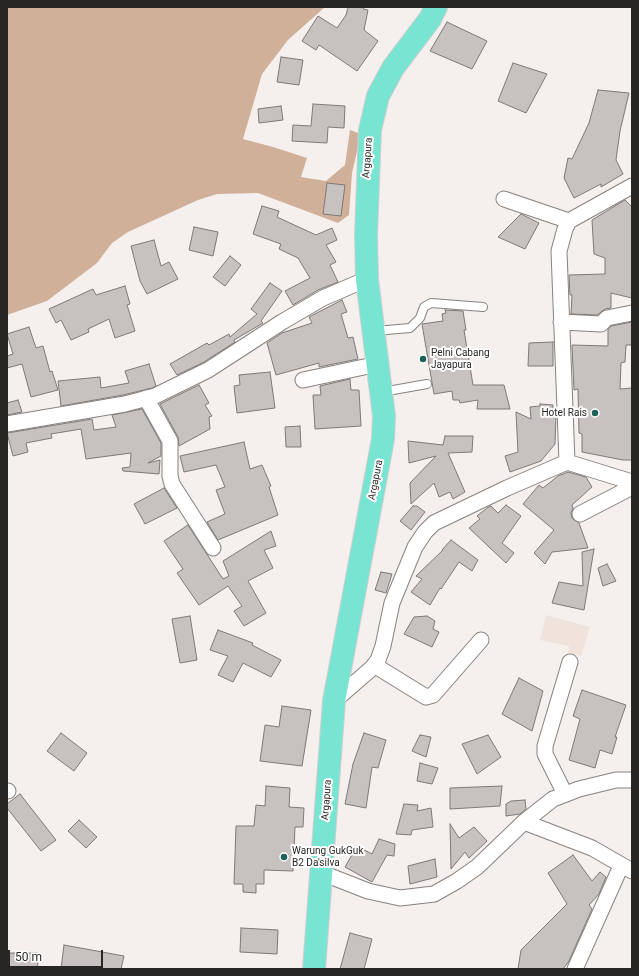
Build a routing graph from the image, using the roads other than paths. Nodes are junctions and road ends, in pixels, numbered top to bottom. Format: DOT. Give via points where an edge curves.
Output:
graph roads {
  1 [pos="436,7"];
  2 [pos="632,186"];
  3 [pos="504,199"];
  4 [pos="569,221"];
  5 [pos="367,279"];
  6 [pos="483,307"];
  7 [pos="632,313"];
  8 [pos="561,322"];
  9 [pos="375,331"];
  10 [pos="378,364"];
  11 [pos="303,380"];
  12 [pos="427,384"];
  13 [pos="382,392"];
  14 [pos="146,398"];
  15 [pos="7,424"];
  16 [pos="567,462"];
  17 [pos="632,482"];
  18 [pos="632,487"];
  19 [pos="580,514"];
  20 [pos="212,548"];
  21 [pos="481,640"];
  22 [pos="570,662"];
  23 [pos="374,665"];
  24 [pos="334,701"];
  25 [pos="632,780"];
  26 [pos="565,794"];
  27 [pos="524,822"];
  28 [pos="626,868"];
  29 [pos="322,873"];
  30 [pos="314,969"];
  31 [pos="575,969"];
  1 -- 5 [label="highway, Argapura" via="430,19 393,68 378,96 370,130"];
  2 -- 4 [label="street"];
  3 -- 4 [label="street"];
  4 -- 8 [label="street" via="559,251"];
  5 -- 9 [label="highway, Argapura"];
  5 -- 14 [label="street" via="323,298 208,370"];
  6 -- 9 [label="lane" via="431,303 424,307 420,318 410,328"];
  7 -- 8 [label="street" via="607,318 601,324"];
  8 -- 16 [label="street"];
  9 -- 10 [label="highway, Argapura"];
  10 -- 11 [label="street"];
  10 -- 13 [label="highway, Argapura"];
  12 -- 13 [label="lane"];
  13 -- 24 [label="highway, Argapura" via="384,416 380,460"];
  14 -- 15 [label="street" via="125,404"];
  14 -- 20 [label="street" via="170,441 172,484"];
  16 -- 17 [label="street"];
  16 -- 23 [label="street" via="434,523 425,532 415,547 392,603 383,646"];
  18 -- 19 [label="street"];
  21 -- 23 [label="street" via="433,696 426,696"];
  22 -- 26 [label="street" via="544,746 545,754"];
  23 -- 24 [label="street"];
  24 -- 29 [label="highway, Argapura"];
  25 -- 26 [label="street" via="616,780"];
  26 -- 27 [label="street" via="553,799"];
  27 -- 28 [label="street" via="592,848"];
  27 -- 29 [label="street" via="477,867 434,894 400,898 368,890"];
  28 -- 31 [label="street"];
  29 -- 30 [label="highway, Argapura"];
}
